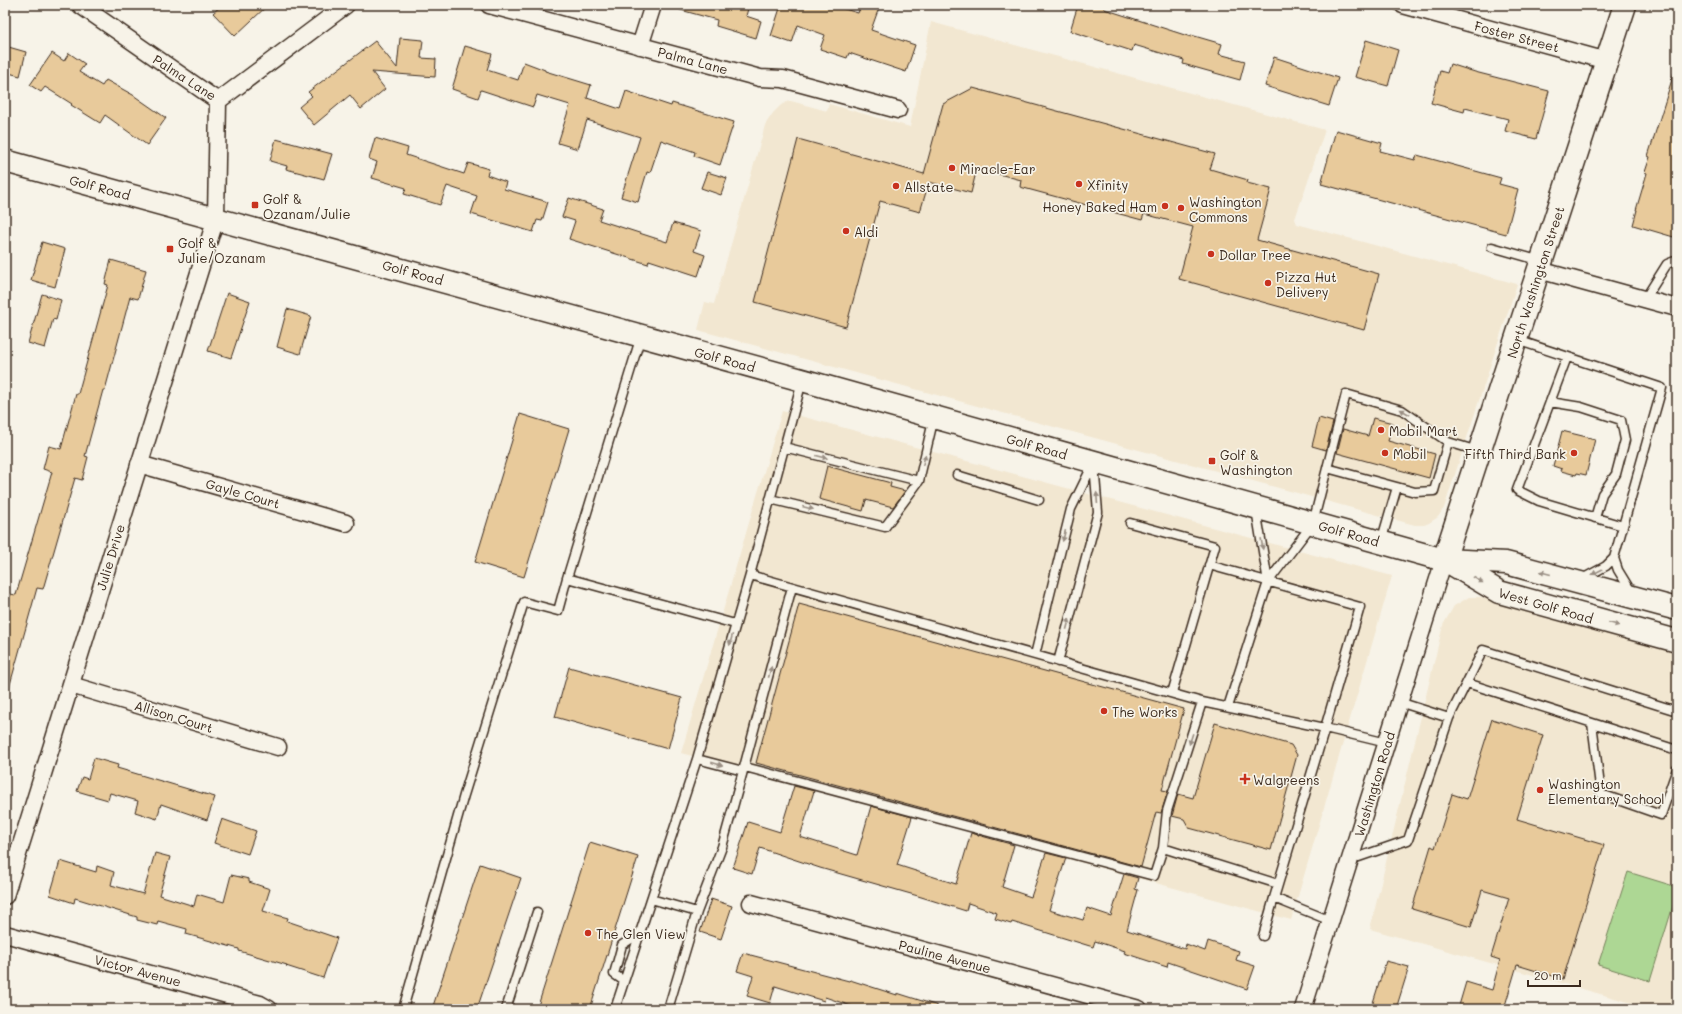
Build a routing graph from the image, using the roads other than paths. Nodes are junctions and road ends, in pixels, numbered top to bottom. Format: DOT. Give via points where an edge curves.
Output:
graph roads {
  1 [pos="80,5"];
  2 [pos="346,5"];
  3 [pos="489,5"];
  4 [pos="653,5"];
  5 [pos="1403,5"];
  6 [pos="1625,5"];
  7 [pos="640,46"];
  8 [pos="1607,61"];
  9 [pos="218,101"];
  10 [pos="898,110"];
  11 [pos="5,161"];
  12 [pos="216,218"];
  13 [pos="1492,247"];
  14 [pos="1677,260"];
  15 [pos="1540,265"];
  16 [pos="1645,299"];
  17 [pos="1677,308"];
  18 [pos="641,335"];
  19 [pos="1516,340"];
  20 [pos="1567,357"];
  21 [pos="802,380"];
  22 [pos="1550,402"];
  23 [pos="934,417"];
  24 [pos="1448,442"];
  25 [pos="784,447"];
  26 [pos="1480,451"];
  27 [pos="1094,462"];
  28 [pos="139,464"];
  29 [pos="1327,468"];
  30 [pos="957,475"];
  31 [pos="919,481"];
  32 [pos="1397,487"];
  33 [pos="770,499"];
  34 [pos="1039,500"];
  35 [pos="1256,507"];
  36 [pos="1595,518"];
  37 [pos="1130,522"];
  38 [pos="346,523"];
  39 [pos="1313,523"];
  40 [pos="1623,526"];
  41 [pos="1381,542"];
  42 [pos="1614,558"];
  43 [pos="1444,560"];
  44 [pos="1209,565"];
  45 [pos="750,576"];
  46 [pos="568,578"];
  47 [pos="1268,582"];
  48 [pos="1577,582"];
  49 [pos="792,587"];
  50 [pos="1634,598"];
  51 [pos="1677,609"];
  52 [pos="735,624"];
  53 [pos="1676,638"];
  54 [pos="1035,655"];
  55 [pos="1058,662"];
  56 [pos="1467,682"];
  57 [pos="71,685"];
  58 [pos="1172,694"];
  59 [pos="1202,702"];
  60 [pos="1399,702"];
  61 [pos="1228,707"];
  62 [pos="1677,711"];
  63 [pos="1450,718"];
  64 [pos="1592,723"];
  65 [pos="1325,728"];
  66 [pos="1386,744"];
  67 [pos="278,747"];
  68 [pos="1677,750"];
  69 [pos="697,758"];
  70 [pos="744,769"];
  71 [pos="1677,769"];
  72 [pos="1163,848"];
  73 [pos="1350,860"];
  74 [pos="1278,884"];
  75 [pos="5,896"];
  76 [pos="1274,898"];
  77 [pos="651,899"];
  78 [pos="751,903"];
  79 [pos="537,912"];
  80 [pos="697,912"];
  81 [pos="1331,921"];
  82 [pos="640,932"];
  83 [pos="5,934"];
  84 [pos="1263,936"];
  85 [pos="624,981"];
  86 [pos="269,1009"];
  87 [pos="402,1009"];
  88 [pos="506,1009"];
  89 [pos="615,1009"];
  90 [pos="668,1009"];
  91 [pos="1139,1009"];
  92 [pos="1303,1009"];
  1 -- 9 [label="street, Palma Lane"];
  2 -- 9 [label="street, Palma Lane"];
  3 -- 7 [label="street, Palma Lane"];
  4 -- 7 [label="street"];
  5 -- 8 [label="street, Foster Street"];
  6 -- 8 [label="main road, North Washington Street"];
  7 -- 10 [label="street, Palma Lane" via="760,78 783,79"];
  8 -- 15 [label="main road, North Washington Street"];
  9 -- 12 [label="street, Julie Drive"];
  11 -- 12 [label="main road, Golf Road"];
  12 -- 18 [label="main road, Golf Road"];
  12 -- 28 [label="street, Julie Drive"];
  13 -- 15 [label="lane"];
  14 -- 16 [label="lane" via="1667,264"];
  15 -- 16 [label="street"];
  15 -- 19 [label="main road, North Washington Street"];
  16 -- 17 [label="street"];
  18 -- 21 [label="main road, Golf Road"];
  18 -- 46 [label="lane"];
  19 -- 20 [label="lane"];
  19 -- 26 [label="main road, North Washington Street"];
  20 -- 22 [label="lane"];
  20 -- 40 [label="lane" via="1662,388"];
  21 -- 23 [label="main road, Golf Road"];
  21 -- 25 [label="lane"];
  22 -- 36 [label="lane" via="1517,490 1539,501"];
  22 -- 36 [label="lane" via="1581,407 1621,420 1625,440 1616,474 1602,494"];
  23 -- 27 [label="main road, Golf Road"];
  31 -- 23 [label="lane, one-way"];
  24 -- 26 [label="lane"];
  24 -- 29 [label="lane, one-way" via="1402,410 1346,394"];
  24 -- 32 [label="lane" via="1434,491 1415,492"];
  25 -- 31 [label="lane, one-way"];
  25 -- 33 [label="lane"];
  26 -- 43 [label="main road, North Washington Street"];
  27 -- 35 [label="main road, Golf Road"];
  27 -- 54 [label="lane, one-way" via="1071,508"];
  55 -- 27 [label="lane, one-way" via="1098,512"];
  28 -- 38 [label="street, Gayle Court"];
  28 -- 57 [label="street, Julie Drive"];
  29 -- 32 [label="lane"];
  29 -- 39 [label="lane"];
  30 -- 34 [label="lane"];
  33 -- 31 [label="lane, one-way" via="885,527"];
  32 -- 41 [label="lane"];
  33 -- 45 [label="lane"];
  35 -- 39 [label="main road, Golf Road"];
  35 -- 47 [label="lane, one-way"];
  36 -- 40 [label="lane"];
  37 -- 44 [label="lane" via="1215,546"];
  39 -- 41 [label="main road, Golf Road"];
  39 -- 47 [label="lane"];
  40 -- 42 [label="lane"];
  41 -- 43 [label="main road, Golf Road"];
  42 -- 48 [label="lane, one-way" via="1606,566"];
  42 -- 50 [label="lane"];
  48 -- 43 [label="main road, one-way" via="1506,563"];
  43 -- 53 [label="main road, West Golf Road, one-way" via="1499,592"];
  43 -- 60 [label="street, Washington Road"];
  44 -- 47 [label="lane"];
  44 -- 58 [label="lane"];
  45 -- 49 [label="lane"];
  45 -- 52 [label="lane"];
  46 -- 52 [label="lane"];
  46 -- 87 [label="lane" via="558,611 524,602 464,795"];
  47 -- 61 [label="lane"];
  47 -- 65 [label="lane" via="1360,606"];
  48 -- 50 [label="main road"];
  49 -- 54 [label="lane"];
  70 -- 49 [label="lane, one-way"];
  50 -- 51 [label="main road"];
  52 -- 69 [label="lane, one-way"];
  54 -- 55 [label="lane"];
  55 -- 58 [label="lane"];
  56 -- 62 [label="lane" via="1483,650"];
  56 -- 63 [label="lane"];
  56 -- 64 [label="lane"];
  57 -- 67 [label="street, Allison Court"];
  57 -- 75 [label="street, Julie Drive"];
  58 -- 59 [label="lane"];
  59 -- 61 [label="lane"];
  59 -- 72 [label="lane, one-way" via="1168,811"];
  60 -- 63 [label="lane"];
  60 -- 66 [label="street, Washington Road"];
  61 -- 65 [label="lane"];
  63 -- 73 [label="lane" via="1408,840"];
  64 -- 68 [label="lane"];
  64 -- 71 [label="lane" via="1601,794 1661,815"];
  65 -- 66 [label="lane"];
  65 -- 74 [label="lane"];
  66 -- 73 [label="street, Washington Road"];
  69 -- 70 [label="lane, one-way"];
  69 -- 77 [label="lane"];
  70 -- 72 [label="lane" via="1154,876"];
  70 -- 80 [label="lane" via="722,847"];
  72 -- 74 [label="lane"];
  73 -- 81 [label="street, Washington Road"];
  74 -- 76 [label="lane"];
  76 -- 81 [label="lane"];
  76 -- 84 [label="lane"];
  77 -- 80 [label="lane"];
  77 -- 82 [label="lane"];
  78 -- 91 [label="street, Pauline Avenue"];
  79 -- 88 [label="lane"];
  80 -- 90 [label="lane"];
  81 -- 92 [label="street, Washington Road"];
  82 -- 85 [label="lane"];
  82 -- 85 [label="lane" via="622,945 614,974"];
  83 -- 86 [label="street, Victor Avenue" via="260,1004"];
  85 -- 89 [label="lane"];
}
